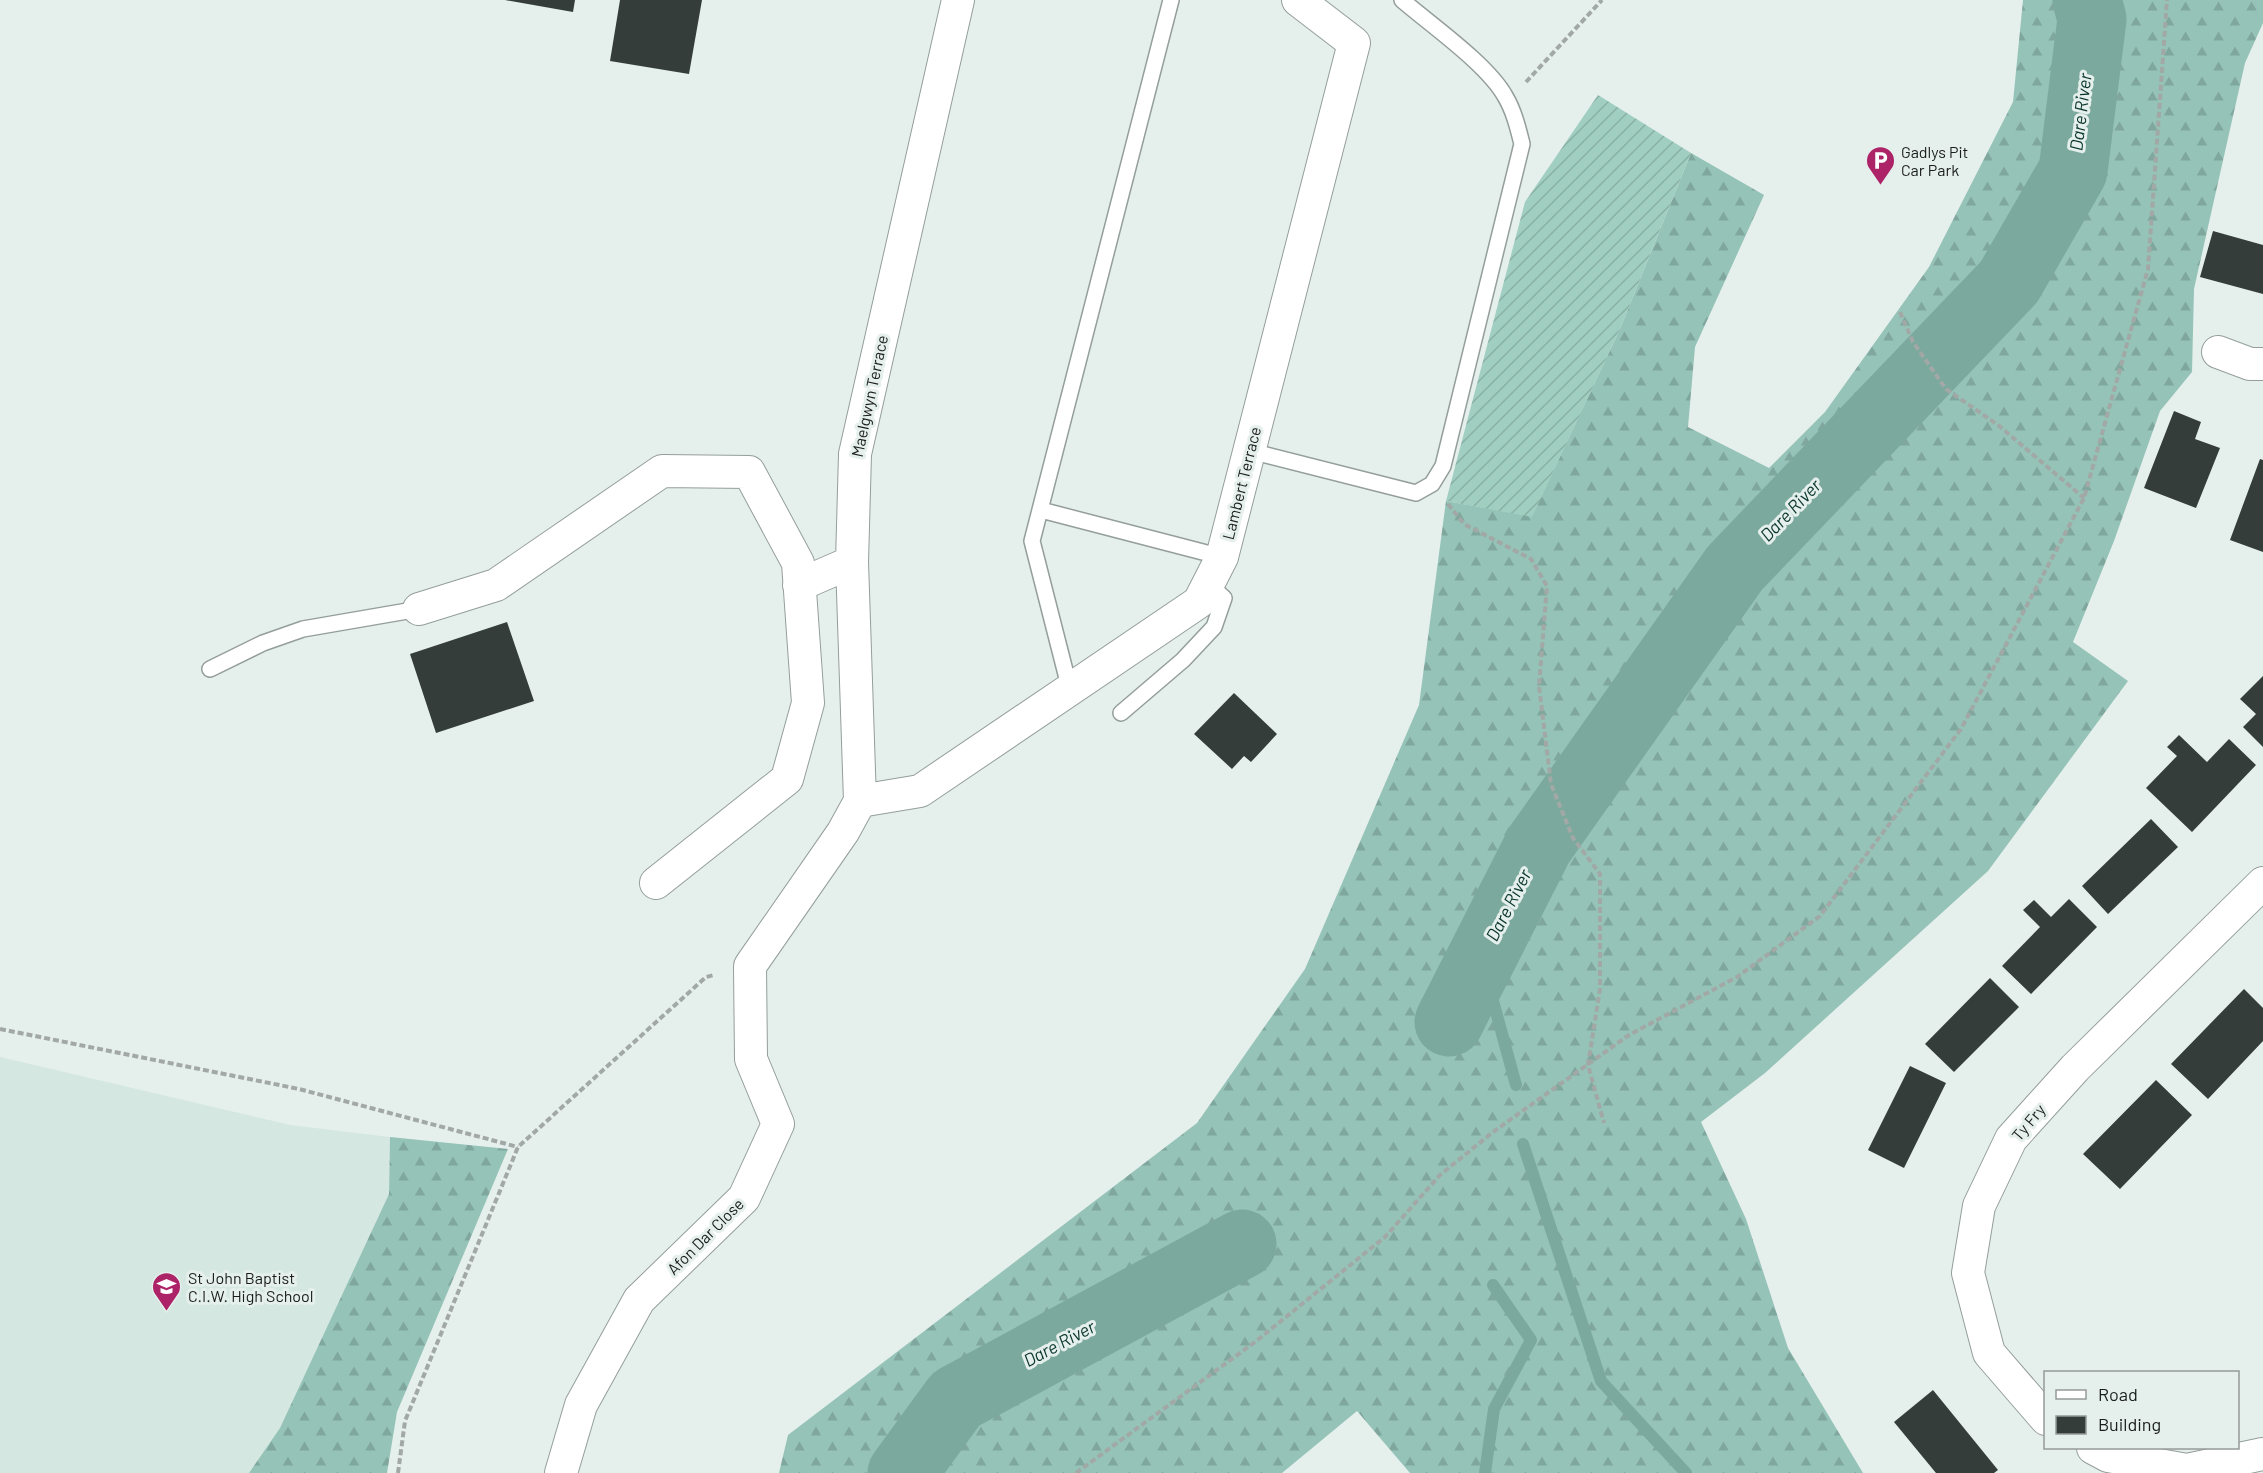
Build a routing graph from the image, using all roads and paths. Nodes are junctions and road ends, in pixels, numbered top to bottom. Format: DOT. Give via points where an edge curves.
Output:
graph roads {
  1 [pos="958,0"];
  2 [pos="1171,0"];
  3 [pos="1298,0"];
  4 [pos="1402,0"];
  5 [pos="1602,0"];
  6 [pos="2167,0"];
  7 [pos="1505,94"];
  8 [pos="1900,312"];
  9 [pos="2218,352"];
  10 [pos="2263,364"];
  11 [pos="1250,451"];
  12 [pos="1432,484"];
  13 [pos="2084,498"];
  14 [pos="1041,510"];
  15 [pos="852,562"];
  16 [pos="1215,571"];
  17 [pos="799,585"];
  18 [pos="419,609"];
  19 [pos="210,669"];
  20 [pos="1070,690"];
  21 [pos="1120,713"];
  22 [pos="860,801"];
  23 [pos="656,883"];
  24 [pos="2263,883"];
  25 [pos="750,966"];
  26 [pos="0,1029"];
  27 [pos="1588,1065"];
  28 [pos="1604,1123"];
  29 [pos="518,1147"];
  30 [pos="2044,1417"];
  31 [pos="2095,1449"];
  32 [pos="2263,1454"];
  33 [pos="398,1473"];
  34 [pos="561,1473"];
  35 [pos="1076,1473"];
  1 -- 15 [label="street, Maelgwyn Terrace" via="855,454"];
  2 -- 14 [label="lane"];
  3 -- 11 [label="street, Lambert Terrace" via="1354,43"];
  4 -- 7 [label="lane" via="1477,64"];
  5 -- 7 [label="path" via="1532,78"];
  6 -- 13 [label="path" via="2148,269"];
  7 -- 12 [label="lane" via="1522,144 1518,172 1443,466"];
  8 -- 13 [label="path" via="1913,342 1946,388 1998,425"];
  9 -- 10 [label="street" via="2250,364"];
  11 -- 12 [label="lane" via="1416,493"];
  11 -- 16 [label="street, Lambert Terrace"];
  12 -- 27 [label="path" via="1464,524 1531,559 1547,586 1539,686 1551,784 1573,838 1600,874 1600,989"];
  13 -- 27 [label="path" via="1961,729 1820,916 1737,977 1629,1035"];
  14 -- 16 [label="lane"];
  14 -- 20 [label="lane" via="1032,542"];
  15 -- 17 [label="street"];
  15 -- 22 [label="street, Maelgwyn Terrace"];
  16 -- 20 [label="street, Lambert Terrace" via="1199,602"];
  16 -- 21 [label="lane" via="1224,598 1214,627 1183,660"];
  17 -- 18 [label="street" via="798,563 749,472 662,471 496,585"];
  17 -- 23 [label="street" via="808,703 787,779"];
  18 -- 19 [label="lane" via="303,629"];
  20 -- 22 [label="street, Lambert Terrace" via="920,791"];
  22 -- 25 [label="street" via="843,832"];
  24 -- 30 [label="street, Ty Fry" via="2075,1068 2011,1139 1979,1206 1968,1273 1989,1353"];
  25 -- 29 [label="path" via="706,977"];
  25 -- 34 [label="street, Afon Dar Close" via="751,1059 778,1124 744,1198 639,1300 581,1405"];
  26 -- 29 [label="path" via="299,1089"];
  27 -- 28 [label="path"];
  27 -- 35 [label="path" via="1440,1175 1385,1237 1255,1342"];
  29 -- 33 [label="path" via="405,1421"];
  31 -- 32 [label="street" via="2108,1456 2187,1470"];
}
